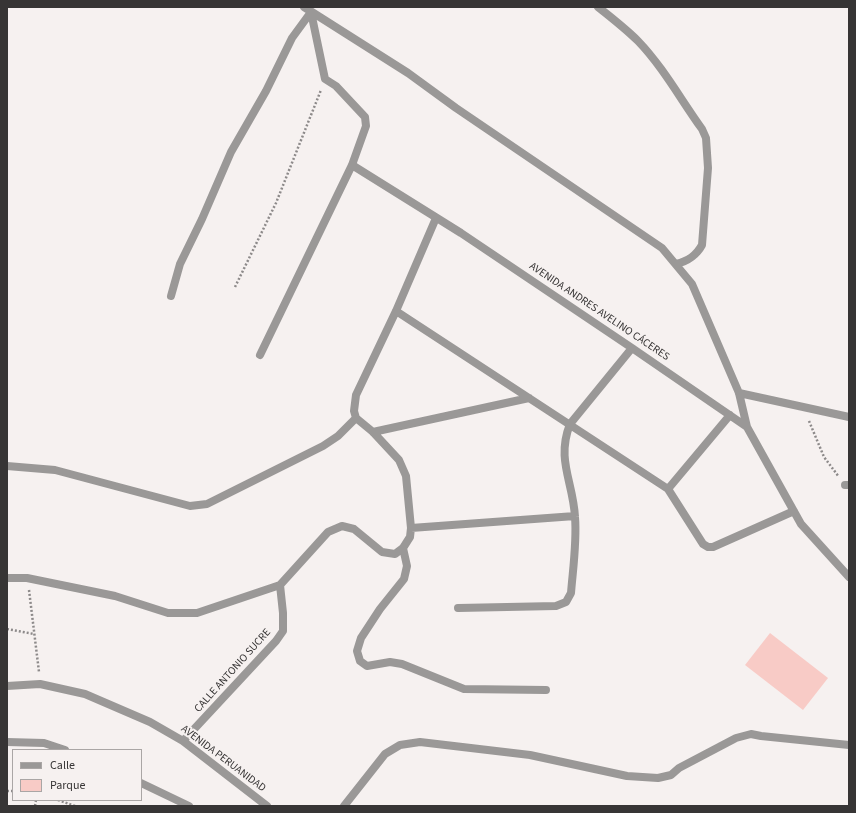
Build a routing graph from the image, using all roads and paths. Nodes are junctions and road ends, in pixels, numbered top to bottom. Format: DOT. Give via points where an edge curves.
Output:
graph roads {
  1 [pos="304,7"];
  2 [pos="598,7"];
  3 [pos="311,12"];
  4 [pos="325,79"];
  5 [pos="352,165"];
  6 [pos="436,218"];
  7 [pos="676,264"];
  8 [pos="234,287"];
  9 [pos="171,296"];
  10 [pos="396,311"];
  11 [pos="632,348"];
  12 [pos="260,355"];
  13 [pos="739,393"];
  14 [pos="529,398"];
  15 [pos="803,407"];
  16 [pos="730,416"];
  17 [pos="849,417"];
  18 [pos="356,418"];
  19 [pos="570,424"];
  20 [pos="747,427"];
  21 [pos="373,432"];
  22 [pos="7,466"];
  23 [pos="847,485"];
  24 [pos="668,489"];
  25 [pos="794,511"];
  26 [pos="575,516"];
  27 [pos="411,528"];
  28 [pos="403,548"];
  29 [pos="849,577"];
  30 [pos="7,578"];
  31 [pos="27,578"];
  32 [pos="280,585"];
  33 [pos="458,608"];
  34 [pos="7,629"];
  35 [pos="34,634"];
  36 [pos="40,684"];
  37 [pos="7,686"];
  38 [pos="546,690"];
  39 [pos="183,741"];
  40 [pos="7,742"];
  41 [pos="849,745"];
  42 [pos="62,749"];
  43 [pos="142,783"];
  44 [pos="61,801"];
  45 [pos="75,806"];
  46 [pos="189,806"];
  47 [pos="267,806"];
  48 [pos="344,806"];
  1 -- 3 [label="street"];
  2 -- 7 [label="street" via="622,26 653,59 706,138 708,168 702,245 692,258"];
  3 -- 4 [label="street"];
  3 -- 7 [label="street" via="408,73 662,248"];
  3 -- 9 [label="street" via="292,38 266,91 231,152 180,264"];
  4 -- 5 [label="street" via="336,86 365,117 366,126"];
  4 -- 8 [label="path" via="276,203"];
  5 -- 6 [label="street, AVENIDA ANDRES AVELINO CÁCERES"];
  5 -- 12 [label="street"];
  6 -- 10 [label="street"];
  6 -- 11 [label="street, AVENIDA ANDRES AVELINO CÁCERES"];
  7 -- 13 [label="street" via="692,284"];
  10 -- 14 [label="street"];
  10 -- 18 [label="street" via="356,395"];
  11 -- 16 [label="street, AVENIDA ANDRES AVELINO CÁCERES"];
  11 -- 19 [label="street"];
  13 -- 15 [label="street"];
  13 -- 20 [label="street"];
  14 -- 19 [label="street"];
  14 -- 21 [label="street"];
  15 -- 17 [label="street"];
  15 -- 23 [label="path" via="824,457"];
  16 -- 20 [label="street, AVENIDA ANDRES AVELINO CÁCERES"];
  16 -- 24 [label="street"];
  18 -- 21 [label="street"];
  18 -- 22 [label="street" via="324,446 199,506 190,506 56,470"];
  19 -- 24 [label="street"];
  19 -- 26 [label="street" via="563,450"];
  20 -- 25 [label="street"];
  21 -- 27 [label="street" via="399,460 406,476"];
  24 -- 25 [label="street" via="703,544 708,547"];
  25 -- 29 [label="street" via="801,524"];
  26 -- 27 [label="street"];
  26 -- 33 [label="street" via="571,593 566,602 556,606"];
  27 -- 28 [label="street" via="410,537"];
  28 -- 32 [label="street" via="395,554 382,552 354,529 342,526 328,532"];
  28 -- 38 [label="street" via="407,566 404,579 361,638 357,651 360,660 367,666 390,662 402,664 464,689"];
  30 -- 31 [label="street"];
  31 -- 32 [label="street" via="115,596 168,613 197,613"];
  31 -- 35 [label="path"];
  32 -- 39 [label="street, CALLE ANTONIO SUCRE" via="283,631"];
  34 -- 35 [label="path"];
  35 -- 36 [label="path"];
  36 -- 37 [label="street, AVENIDA PERUANIDAD"];
  36 -- 39 [label="street, AVENIDA PERUANIDAD" via="85,694 150,722"];
  39 -- 47 [label="street, AVENIDA PERUANIDAD"];
  40 -- 42 [label="street" via="44,743"];
  41 -- 48 [label="street" via="751,734 736,738 658,778 627,776 530,755 420,742 400,745 386,754"];
  43 -- 46 [label="street"];
  44 -- 45 [label="path"];
}
